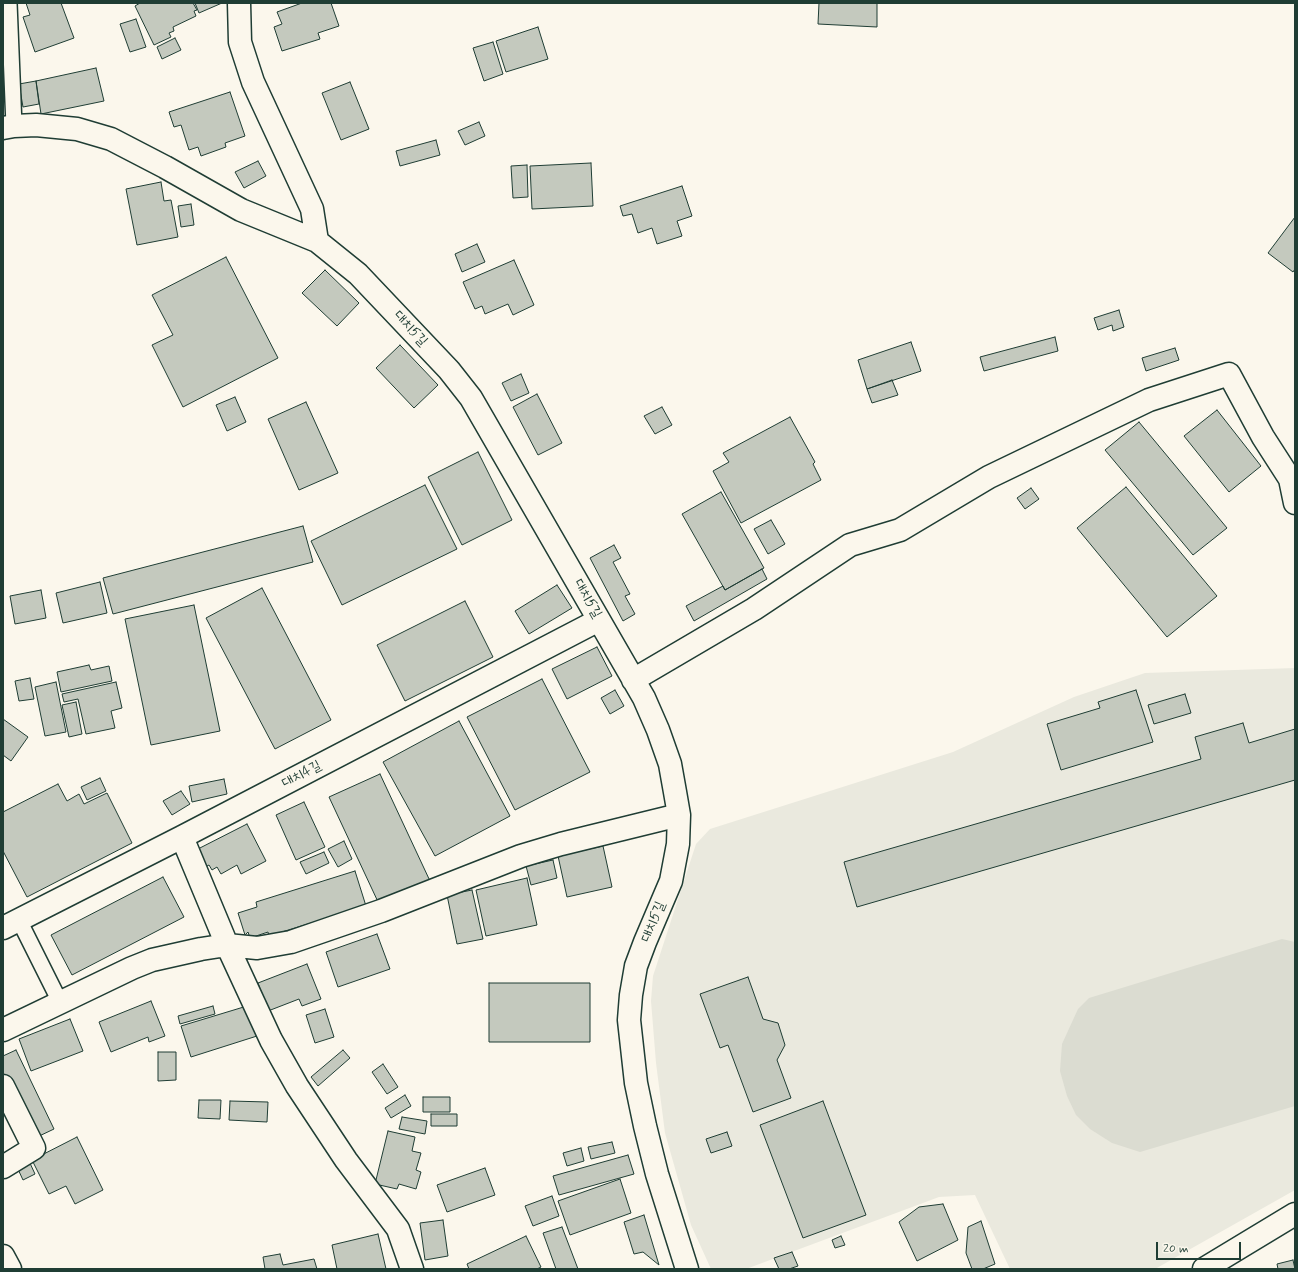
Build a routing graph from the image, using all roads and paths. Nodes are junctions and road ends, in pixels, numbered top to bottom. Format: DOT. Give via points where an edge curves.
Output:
graph roads {
  1 [pos="9,3"];
  2 [pos="239,3"];
  3 [pos="9,127"];
  4 [pos="317,241"];
  5 [pos="1295,503"];
  6 [pos="599,620"];
  7 [pos="633,680"];
  8 [pos="679,815"];
  9 [pos="182,837"];
  10 [pos="11,924"];
  11 [pos="227,945"];
  12 [pos="60,1002"];
  13 [pos="3,1030"];
  14 [pos="3,1086"];
  15 [pos="3,1167"];
  16 [pos="1295,1214"];
  17 [pos="412,1269"];
  18 [pos="687,1269"];
  19 [pos="1204,1269"];
  1 -- 3 [label="lane"];
  2 -- 4 [label="street" via="240,42 253,82 312,209"];
  3 -- 4 [label="street, 대치5길" via="36,125 77,129 111,139 241,210"];
  4 -- 6 [label="street, 대치5길" via="358,274 449,370 471,398"];
  5 -- 7 [label="street" via="1290,479 1263,437 1229,374 1149,400 989,478 900,530 850,546 754,609"];
  6 -- 7 [label="street, 대치5길"];
  6 -- 9 [label="street, 대치4길"];
  7 -- 8 [label="street, 대치5길" via="644,698 670,764"];
  8 -- 11 [label="street" via="521,856 382,911 291,942 257,948"];
  8 -- 18 [label="street, 대치5길" via="678,844 671,881 636,966 630,995 629,1020 636,1082 645,1126 657,1174"];
  9 -- 10 [label="street, 대치4길"];
  9 -- 11 [label="street"];
  10 -- 12 [label="lane"];
  11 -- 12 [label="street" via="152,960"];
  11 -- 17 [label="street" via="297,1086 346,1160 398,1229"];
  12 -- 13 [label="street"];
  14 -- 15 [label="street" via="34,1148"];
  16 -- 19 [label="street"];
}
